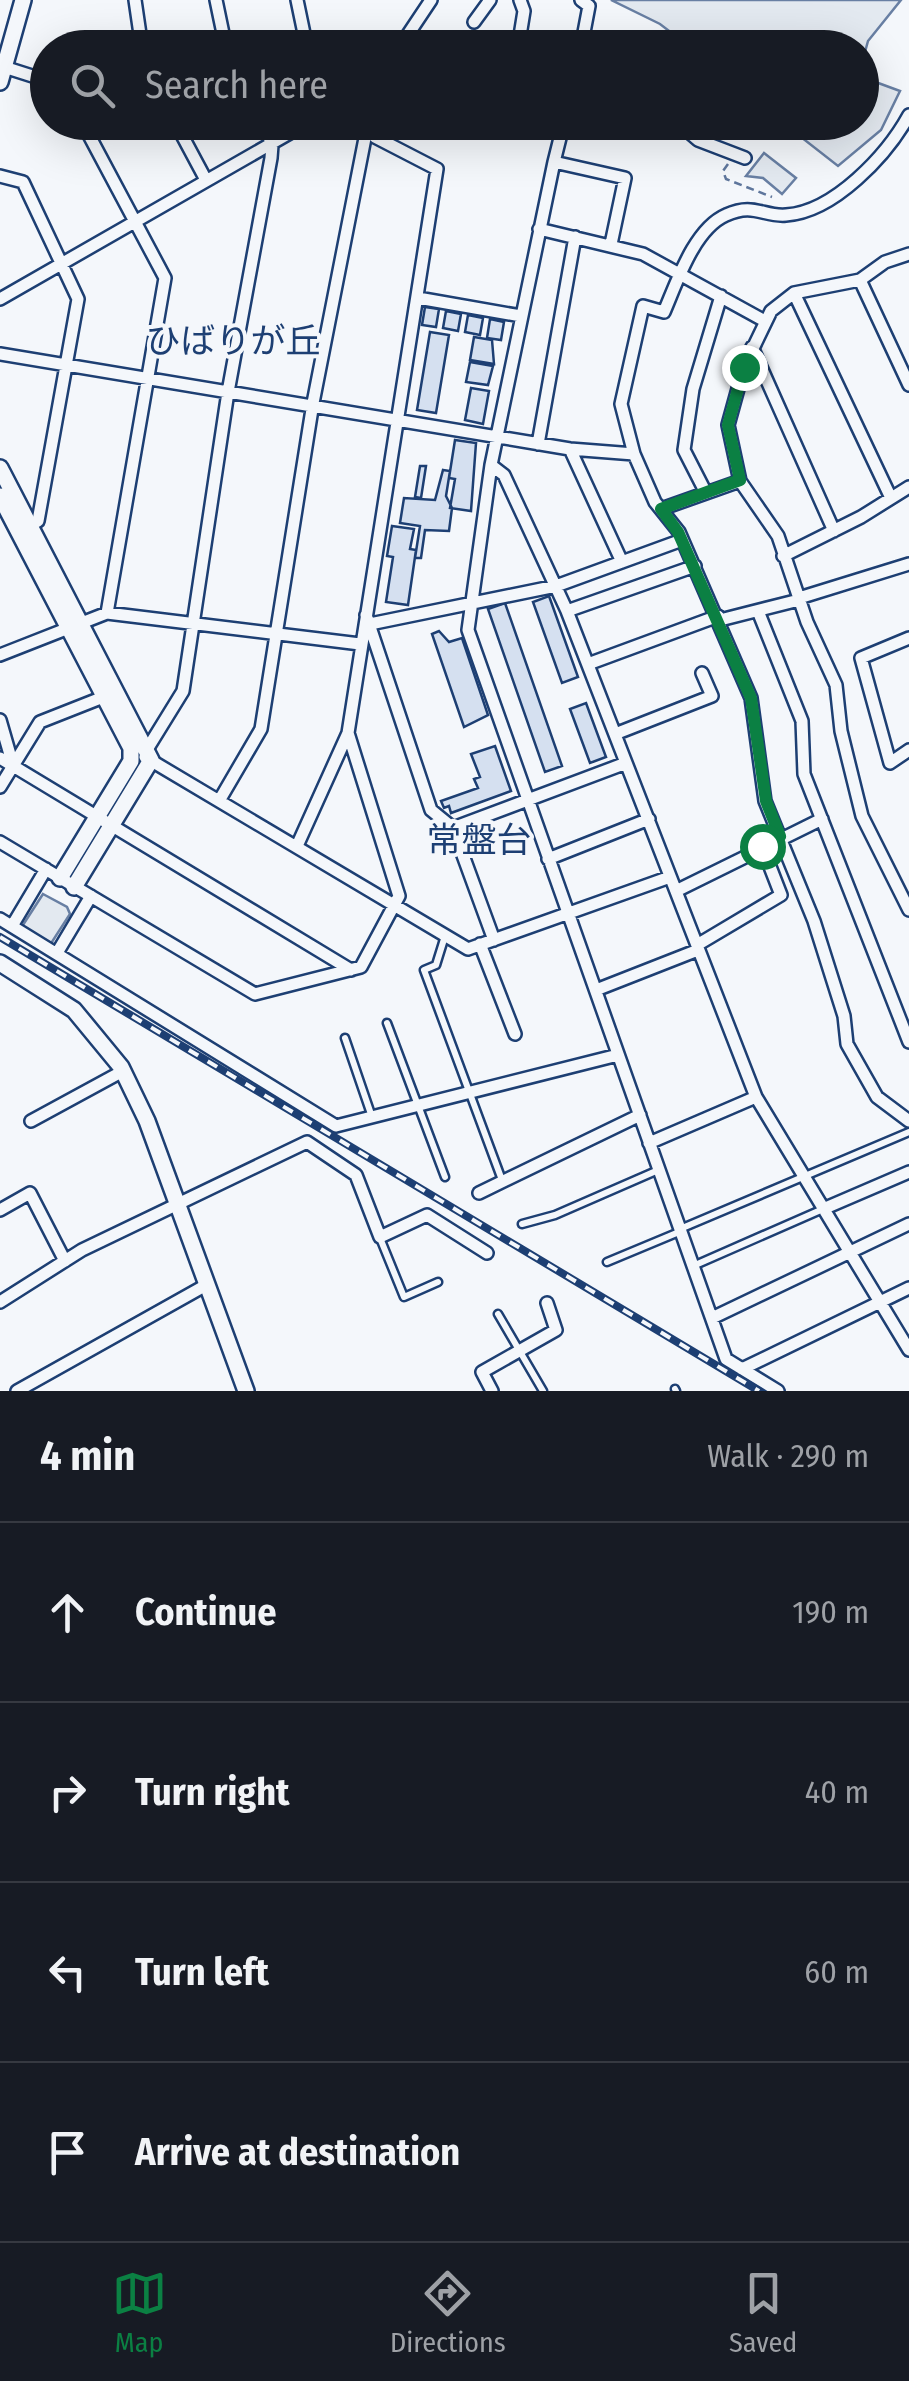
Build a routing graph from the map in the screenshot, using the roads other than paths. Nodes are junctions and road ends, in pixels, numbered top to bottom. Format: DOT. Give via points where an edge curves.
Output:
graph roads {
  1 [pos="23,0"];
  2 [pos="135,0"];
  3 [pos="216,0"];
  4 [pos="297,0"];
  5 [pos="432,0"];
  6 [pos="490,0"];
  7 [pos="520,0"];
  8 [pos="581,0"];
  9 [pos="474,22"];
  10 [pos="138,30"];
  11 [pos="222,30"];
  12 [pos="303,30"];
  13 [pos="412,30"];
  14 [pos="521,30"];
  15 [pos="584,30"];
  16 [pos="6,34"];
  17 [pos="2,74"];
  18 [pos="30,79"];
  19 [pos="909,115"];
  20 [pos="92,140"];
  21 [pos="185,140"];
  22 [pos="270,140"];
  23 [pos="279,140"];
  24 [pos="362,140"];
  25 [pos="390,140"];
  26 [pos="560,140"];
  27 [pos="698,140"];
  28 [pos="272,144"];
  29 [pos="739,156"];
  30 [pos="554,162"];
  31 [pos="0,176"];
  32 [pos="206,180"];
  33 [pos="135,221"];
  34 [pos="539,229"];
  35 [pos="576,237"];
  36 [pos="611,244"];
  37 [pos="909,254"];
  38 [pos="61,264"];
  39 [pos="682,272"];
  40 [pos="860,280"];
  41 [pos="794,293"];
  42 [pos="722,296"];
  43 [pos="418,298"];
  44 [pos="0,300"];
  45 [pos="521,316"];
  46 [pos="763,320"];
  47 [pos="752,347"];
  48 [pos="0,354"];
  49 [pos="66,365"];
  50 [pos="148,379"];
  51 [pos="909,385"];
  52 [pos="228,392"];
  53 [pos="313,404"];
  54 [pos="398,418"];
  55 [pos="497,436"];
  56 [pos="538,444"];
  57 [pos="570,449"];
  58 [pos="634,454"];
  59 [pos="491,465"];
  60 [pos="0,468"];
  61 [pos="740,480"];
  62 [pos="908,491"];
  63 [pos="706,493"];
  64 [pos="0,496"];
  65 [pos="892,498"];
  66 [pos="661,509"];
  67 [pos="23,530"];
  68 [pos="834,531"];
  69 [pos="682,540"];
  70 [pos="784,556"];
  71 [pos="622,562"];
  72 [pos="909,564"];
  73 [pos="695,566"];
  74 [pos="556,586"];
  75 [pos="799,600"];
  76 [pos="469,606"];
  77 [pos="365,610"];
  78 [pos="566,610"];
  79 [pos="758,611"];
  80 [pos="107,612"];
  81 [pos="719,618"];
  82 [pos="193,623"];
  83 [pos="370,624"];
  84 [pos="74,626"];
  85 [pos="276,634"];
  86 [pos="909,638"];
  87 [pos="360,644"];
  88 [pos="0,655"];
  89 [pos="588,664"];
  90 [pos="702,672"];
  91 [pos="109,694"];
  92 [pos="0,720"];
  93 [pos="348,733"];
  94 [pos="615,734"];
  95 [pos="909,750"];
  96 [pos="142,753"];
  97 [pos="0,758"];
  98 [pos="626,763"];
  99 [pos="13,765"];
  100 [pos="0,787"];
  101 [pos="528,800"];
  102 [pos="219,801"];
  103 [pos="649,819"];
  104 [pos="822,819"];
  105 [pos="105,820"];
  106 [pos="453,828"];
  107 [pos="780,836"];
  108 [pos="0,842"];
  109 [pos="297,846"];
  110 [pos="762,846"];
  111 [pos="548,859"];
  112 [pos="670,877"];
  113 [pos="60,878"];
  114 [pos="676,892"];
  115 [pos="90,896"];
  116 [pos="394,906"];
  117 [pos="908,908"];
  118 [pos="569,916"];
  119 [pos="0,919"];
  120 [pos="12,926"];
  121 [pos="445,935"];
  122 [pos="494,940"];
  123 [pos="480,944"];
  124 [pos="697,947"];
  125 [pos="57,953"];
  126 [pos="0,963"];
  127 [pos="351,970"];
  128 [pos="596,990"];
  129 [pos="387,1023"];
  130 [pos="515,1034"];
  131 [pos="345,1038"];
  132 [pos="909,1042"];
  133 [pos="618,1054"];
  134 [pos="123,1071"];
  135 [pos="470,1094"];
  136 [pos="756,1097"];
  137 [pos="418,1106"];
  138 [pos="640,1115"];
  139 [pos="372,1117"];
  140 [pos="31,1121"];
  141 [pos="909,1121"];
  142 [pos="909,1132"];
  143 [pos="648,1143"];
  144 [pos="656,1171"];
  145 [pos="909,1172"];
  146 [pos="445,1177"];
  147 [pos="804,1177"];
  148 [pos="503,1182"];
  149 [pos="479,1193"];
  150 [pos="177,1204"];
  151 [pos="0,1210"];
  152 [pos="823,1210"];
  153 [pos="522,1224"];
  154 [pos="909,1224"];
  155 [pos="679,1231"];
  156 [pos="380,1237"];
  157 [pos="487,1253"];
  158 [pos="849,1254"];
  159 [pos="65,1261"];
  160 [pos="606,1262"];
  161 [pos="692,1266"];
  162 [pos="438,1282"];
  163 [pos="208,1284"];
  164 [pos="909,1288"];
  165 [pos="0,1302"];
  166 [pos="882,1303"];
  167 [pos="547,1304"];
  168 [pos="498,1314"];
  169 [pos="712,1318"];
  170 [pos="909,1349"];
  171 [pos="519,1351"];
  172 [pos="742,1369"];
  173 [pos="17,1391"];
  174 [pos="246,1391"];
  175 [pos="492,1391"];
  176 [pos="543,1391"];
  177 [pos="778,1391"];
  1 -- 16 [label="street"];
  2 -- 10 [label="street"];
  3 -- 11 [label="street"];
  4 -- 12 [label="street"];
  5 -- 13 [label="street"];
  6 -- 9 [label="street"];
  7 -- 14 [label="street"];
  8 -- 15 [label="street" via="589,6"];
  16 -- 17 [label="street"];
  17 -- 18 [label="street"];
  19 -- 39 [label="street" via="897,138 853,180 803,213 780,216 757,207 724,215"];
  20 -- 33 [label="street"];
  21 -- 32 [label="street"];
  22 -- 28 [label="street"];
  23 -- 28 [label="street"];
  24 -- 53 [label="street"];
  25 -- 43 [label="street" via="438,169"];
  26 -- 30 [label="street"];
  27 -- 29 [label="street"];
  28 -- 32 [label="street"];
  28 -- 52 [label="street"];
  30 -- 34 [label="street"];
  30 -- 36 [label="street" via="625,178"];
  31 -- 38 [label="street" via="23,182"];
  32 -- 33 [label="street"];
  33 -- 38 [label="street"];
  33 -- 50 [label="street" via="164,278"];
  34 -- 35 [label="street"];
  34 -- 45 [label="street"];
  35 -- 36 [label="street"];
  35 -- 56 [label="street"];
  36 -- 39 [label="street"];
  37 -- 40 [label="street"];
  38 -- 44 [label="street"];
  38 -- 49 [label="street" via="78,299"];
  39 -- 42 [label="street"];
  39 -- 58 [label="street" via="664,312 644,306 625,372 621,404"];
  40 -- 41 [label="street"];
  40 -- 51 [label="street"];
  41 -- 46 [label="street"];
  41 -- 65 [label="street"];
  42 -- 46 [label="street"];
  42 -- 63 [label="street" via="693,389 684,450"];
  43 -- 45 [label="street"];
  43 -- 54 [label="street"];
  45 -- 55 [label="street"];
  46 -- 47 [label="street"];
  47 -- 61 [label="street" via="728,425"];
  47 -- 68 [label="street"];
  48 -- 49 [label="street"];
  49 -- 50 [label="street"];
  49 -- 67 [label="street" via="38,520"];
  50 -- 52 [label="street"];
  50 -- 80 [label="street"];
  52 -- 53 [label="street"];
  52 -- 82 [label="street"];
  53 -- 54 [label="street"];
  53 -- 85 [label="street"];
  54 -- 55 [label="street"];
  54 -- 77 [label="street"];
  55 -- 56 [label="street"];
  55 -- 59 [label="street"];
  56 -- 57 [label="street"];
  57 -- 58 [label="street"];
  57 -- 71 [label="street"];
  58 -- 66 [label="street"];
  59 -- 74 [label="street" via="504,475"];
  59 -- 76 [label="street"];
  60 -- 67 [label="street"];
  61 -- 63 [label="street"];
  61 -- 70 [label="street"];
  62 -- 65 [label="street"];
  63 -- 66 [label="street"];
  64 -- 67 [label="street"];
  65 -- 68 [label="street"];
  66 -- 69 [label="street"];
  67 -- 84 [label="street"];
  68 -- 70 [label="street"];
  69 -- 71 [label="street"];
  69 -- 73 [label="street"];
  70 -- 75 [label="street"];
  71 -- 74 [label="street"];
  72 -- 75 [label="street"];
  73 -- 78 [label="street"];
  73 -- 81 [label="street"];
  74 -- 76 [label="street"];
  74 -- 78 [label="street"];
  75 -- 79 [label="street"];
  75 -- 117 [label="street" via="836,686 862,816"];
  76 -- 83 [label="street"];
  76 -- 101 [label="street" via="468,630"];
  77 -- 83 [label="street"];
  77 -- 87 [label="street"];
  78 -- 89 [label="street"];
  79 -- 81 [label="street"];
  79 -- 104 [label="street" via="796,700 804,774"];
  80 -- 82 [label="street"];
  80 -- 84 [label="street"];
  81 -- 89 [label="street"];
  81 -- 107 [label="street" via="756,714 758,764"];
  82 -- 85 [label="street"];
  82 -- 96 [label="street" via="182,691"];
  83 -- 106 [label="street" via="431,810"];
  84 -- 88 [label="street"];
  84 -- 91 [label="street"];
  85 -- 87 [label="street"];
  85 -- 102 [label="street" via="261,729"];
  86 -- 95 [label="street" via="861,658 890,762"];
  87 -- 93 [label="street"];
  89 -- 94 [label="street"];
  90 -- 94 [label="street" via="712,696"];
  91 -- 96 [label="street"];
  91 -- 99 [label="street" via="40,722"];
  92 -- 99 [label="street"];
  93 -- 109 [label="street"];
  93 -- 116 [label="street" via="400,896"];
  94 -- 98 [label="street"];
  96 -- 102 [label="street"];
  96 -- 105 [label="street"];
  96 -- 105 [label="street" via="130,760"];
  97 -- 99 [label="street"];
  98 -- 101 [label="street"];
  98 -- 103 [label="street"];
  99 -- 100 [label="street"];
  99 -- 105 [label="street"];
  101 -- 106 [label="street"];
  101 -- 111 [label="street"];
  102 -- 109 [label="street"];
  103 -- 111 [label="street"];
  103 -- 112 [label="street"];
  104 -- 107 [label="street"];
  104 -- 132 [label="street"];
  105 -- 113 [label="street"];
  105 -- 127 [label="street"];
  106 -- 122 [label="street"];
  107 -- 110 [label="street"];
  107 -- 141 [label="street" via="836,988 847,1044 877,1097"];
  108 -- 113 [label="street"];
  109 -- 116 [label="street"];
  110 -- 114 [label="street"];
  110 -- 124 [label="street" via="782,895"];
  111 -- 118 [label="street"];
  112 -- 114 [label="street"];
  112 -- 118 [label="street"];
  113 -- 115 [label="street"];
  113 -- 120 [label="street"];
  114 -- 124 [label="street"];
  115 -- 125 [label="street"];
  115 -- 127 [label="street" via="255,994"];
  116 -- 121 [label="street"];
  116 -- 127 [label="street" via="361,967"];
  118 -- 122 [label="street"];
  118 -- 128 [label="street"];
  119 -- 120 [label="street"];
  120 -- 125 [label="street"];
  121 -- 123 [label="street" via="468,949"];
  121 -- 135 [label="lane" via="436,966 424,970"];
  122 -- 123 [label="street"];
  123 -- 130 [label="street"];
  124 -- 128 [label="street"];
  124 -- 136 [label="street"];
  125 -- 139 [label="street" via="336,1126"];
  126 -- 134 [label="street" via="74,1010"];
  128 -- 133 [label="street"];
  129 -- 137 [label="lane"];
  131 -- 139 [label="lane"];
  133 -- 135 [label="street"];
  133 -- 138 [label="street"];
  134 -- 140 [label="street"];
  134 -- 150 [label="street"];
  135 -- 137 [label="street"];
  135 -- 148 [label="lane"];
  136 -- 143 [label="street"];
  136 -- 147 [label="street"];
  137 -- 139 [label="street"];
  137 -- 146 [label="lane"];
  138 -- 143 [label="street"];
  138 -- 148 [label="street"];
  142 -- 147 [label="lane"];
  143 -- 144 [label="street"];
  144 -- 153 [label="lane"];
  144 -- 155 [label="street"];
  145 -- 152 [label="street"];
  147 -- 152 [label="street"];
  147 -- 155 [label="lane"];
  148 -- 149 [label="street"];
  150 -- 156 [label="street" via="307,1142 356,1175"];
  150 -- 159 [label="street"];
  150 -- 163 [label="street"];
  151 -- 159 [label="street" via="30,1193"];
  152 -- 158 [label="street"];
  152 -- 161 [label="lane"];
  154 -- 158 [label="street"];
  155 -- 160 [label="lane"];
  155 -- 161 [label="street"];
  156 -- 157 [label="street" via="427,1216"];
  156 -- 162 [label="lane" via="404,1297"];
  158 -- 166 [label="street"];
  158 -- 169 [label="street"];
  159 -- 165 [label="street"];
  161 -- 169 [label="street"];
  163 -- 173 [label="street"];
  163 -- 174 [label="street"];
  164 -- 166 [label="street"];
  166 -- 170 [label="street"];
  166 -- 172 [label="street"];
  167 -- 171 [label="street" via="556,1330"];
  168 -- 171 [label="lane"];
  169 -- 172 [label="street" via="726,1359"];
  171 -- 175 [label="street" via="482,1372"];
  171 -- 176 [label="lane"];
  172 -- 177 [label="street"];
}
